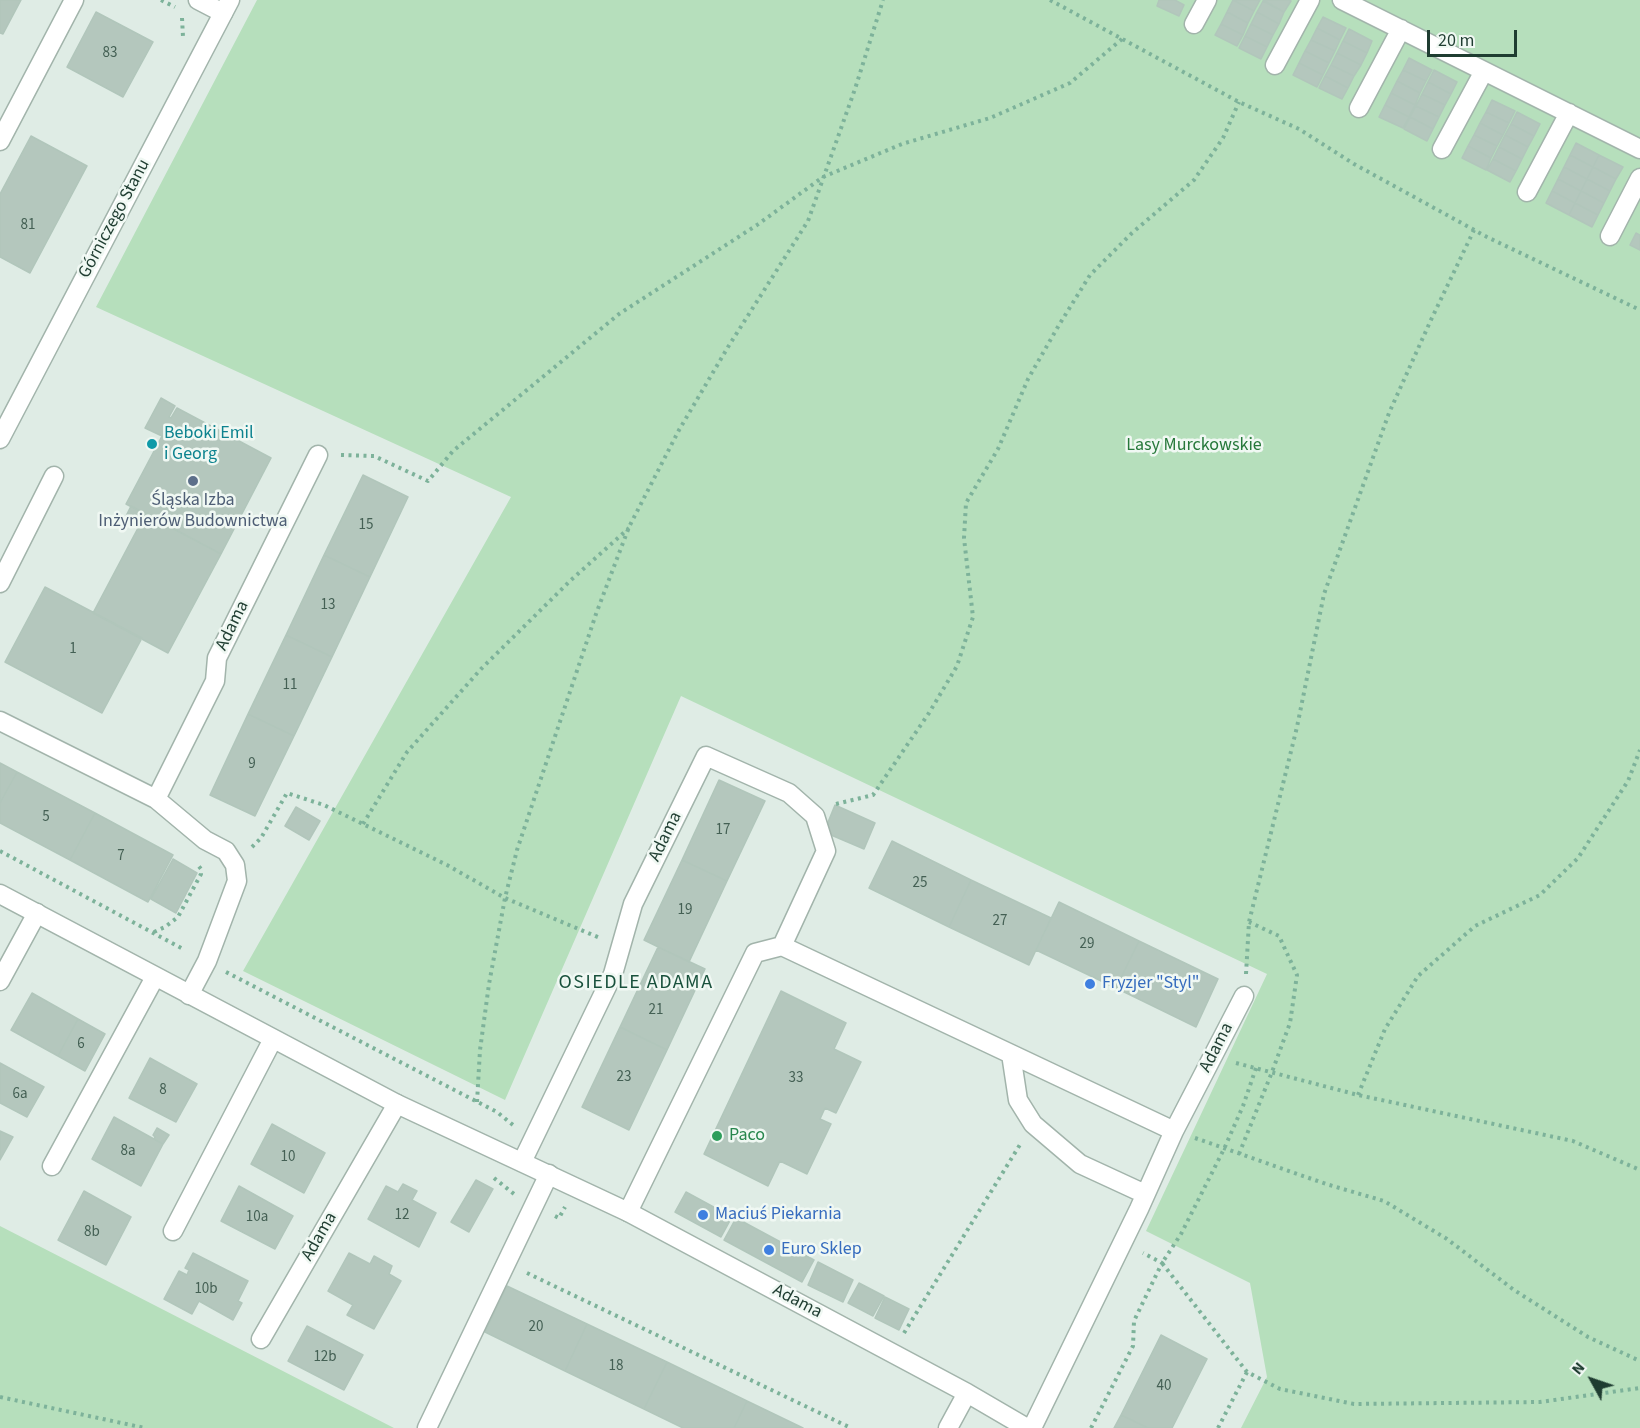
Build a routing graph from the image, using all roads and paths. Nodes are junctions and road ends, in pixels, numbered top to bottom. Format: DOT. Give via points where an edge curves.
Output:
graph roads {
  1 [pos="74,0"];
  2 [pos="160,0"];
  3 [pos="198,0"];
  4 [pos="883,0"];
  5 [pos="1050,0"];
  6 [pos="1207,0"];
  7 [pos="1310,0"];
  8 [pos="1342,0"];
  9 [pos="227,6"];
  10 [pos="182,18"];
  11 [pos="1194,24"];
  12 [pos="1401,29"];
  13 [pos="1122,39"];
  14 [pos="1275,65"];
  15 [pos="1484,71"];
  16 [pos="1239,102"];
  17 [pos="1359,108"];
  18 [pos="1569,113"];
  19 [pos="0,141"];
  20 [pos="1442,149"];
  21 [pos="1640,149"];
  22 [pos="824,177"];
  23 [pos="1640,178"];
  24 [pos="1527,192"];
  25 [pos="1474,230"];
  26 [pos="1610,236"];
  27 [pos="1640,310"];
  28 [pos="0,439"];
  29 [pos="318,455"];
  30 [pos="54,476"];
  31 [pos="629,527"];
  32 [pos="0,583"];
  33 [pos="0,722"];
  34 [pos="1640,750"];
  35 [pos="156,799"];
  36 [pos="815,816"];
  37 [pos="363,824"];
  38 [pos="0,851"];
  39 [pos="195,861"];
  40 [pos="236,865"];
  41 [pos="0,894"];
  42 [pos="505,898"];
  43 [pos="37,913"];
  44 [pos="1249,922"];
  45 [pos="153,933"];
  46 [pos="782,946"];
  47 [pos="620,947"];
  48 [pos="207,961"];
  49 [pos="155,977"];
  50 [pos="0,981"];
  51 [pos="189,995"];
  52 [pos="1244,996"];
  53 [pos="273,1039"];
  54 [pos="1011,1054"];
  55 [pos="1213,1056"];
  56 [pos="1256,1068"];
  57 [pos="1272,1072"];
  58 [pos="1359,1095"];
  59 [pos="477,1102"];
  60 [pos="397,1104"];
  61 [pos="1033,1124"];
  62 [pos="1174,1131"];
  63 [pos="533,1138"];
  64 [pos="1224,1149"];
  65 [pos="1239,1154"];
  66 [pos="522,1162"];
  67 [pos="52,1166"];
  68 [pos="1640,1170"];
  69 [pos="549,1174"];
  70 [pos="1145,1194"];
  71 [pos="628,1212"];
  72 [pos="173,1231"];
  73 [pos="1123,1242"];
  74 [pos="1162,1263"];
  75 [pos="507,1264"];
  76 [pos="902,1337"];
  77 [pos="261,1339"];
  78 [pos="1640,1361"];
  79 [pos="1247,1372"];
  80 [pos="1640,1388"];
  81 [pos="967,1393"];
  82 [pos="0,1397"];
  83 [pos="145,1428"];
  84 [pos="427,1428"];
  85 [pos="851,1428"];
  86 [pos="948,1428"];
  87 [pos="1029,1428"];
  88 [pos="1091,1428"];
  89 [pos="1218,1428"];
  1 -- 19 [label="street"];
  2 -- 10 [label="path" via="175,7"];
  3 -- 9 [label="street"];
  4 -- 22 [label="path"];
  5 -- 13 [label="path"];
  6 -- 11 [label="street"];
  7 -- 14 [label="street"];
  8 -- 12 [label="street"];
  9 -- 28 [label="street, Górniczego Stanu"];
  12 -- 15 [label="street"];
  12 -- 17 [label="street"];
  13 -- 16 [label="path"];
  13 -- 22 [label="path" via="1070,83 990,118 902,144"];
  15 -- 18 [label="street"];
  15 -- 20 [label="street"];
  16 -- 25 [label="path" via="1299,129"];
  16 -- 36 [label="path" via="1223,138 1194,180 1132,232 1090,275 1028,380 998,449 966,503 964,538 973,617 957,666 873,795 827,806"];
  18 -- 21 [label="street"];
  18 -- 24 [label="street"];
  22 -- 29 [label="path" via="619,314 453,451 428,481 375,456"];
  22 -- 31 [label="path" via="808,221 722,356"];
  23 -- 26 [label="street"];
  25 -- 27 [label="path"];
  25 -- 44 [label="path" via="1389,413 1324,594 1297,727"];
  29 -- 35 [label="street, Adama" via="217,658 215,681"];
  30 -- 32 [label="street"];
  31 -- 37 [label="path" via="481,669 407,752"];
  31 -- 42 [label="path" via="584,647"];
  33 -- 35 [label="street"];
  34 -- 58 [label="path" via="1628,781 1578,858 1540,895 1475,926 1418,976 1385,1029"];
  35 -- 40 [label="street" via="205,840 226,850"];
  36 -- 46 [label="street" via="826,851"];
  36 -- 47 [label="street, Adama" via="789,793 706,756 633,904"];
  37 -- 40 [label="path" via="287,793 261,838"];
  37 -- 42 [label="path"];
  38 -- 45 [label="path"];
  39 -- 45 [label="path" via="201,874 178,916"];
  40 -- 48 [label="street" via="237,881"];
  41 -- 43 [label="street, Adama"];
  42 -- 47 [label="path"];
  42 -- 59 [label="path" via="486,1006"];
  43 -- 49 [label="street, Adama"];
  43 -- 50 [label="street"];
  44 -- 52 [label="path"];
  44 -- 57 [label="path" via="1279,936 1297,975 1290,1023"];
  45 -- 48 [label="path"];
  46 -- 54 [label="street"];
  46 -- 71 [label="street" via="756,953"];
  47 -- 63 [label="street, Adama" via="613,974"];
  48 -- 51 [label="street"];
  48 -- 59 [label="path"];
  49 -- 51 [label="street, Adama"];
  49 -- 67 [label="street"];
  51 -- 53 [label="street, Adama"];
  52 -- 55 [label="street, Adama"];
  53 -- 60 [label="street, Adama"];
  53 -- 72 [label="street"];
  54 -- 61 [label="street" via="1018,1100"];
  54 -- 62 [label="street"];
  55 -- 56 [label="path"];
  55 -- 62 [label="street, Adama"];
  56 -- 57 [label="path"];
  56 -- 64 [label="path"];
  57 -- 58 [label="path"];
  57 -- 65 [label="path"];
  58 -- 68 [label="path" via="1573,1141"];
  59 -- 63 [label="path"];
  60 -- 66 [label="street, Adama"];
  60 -- 77 [label="street, Adama"];
  61 -- 70 [label="street" via="1080,1164"];
  61 -- 76 [label="path"];
  62 -- 64 [label="path"];
  62 -- 70 [label="street, Adama"];
  63 -- 66 [label="street, Adama"];
  64 -- 65 [label="path"];
  64 -- 74 [label="path"];
  65 -- 78 [label="path" via="1384,1202 1447,1239 1514,1290 1588,1337"];
  66 -- 69 [label="street, Adama"];
  69 -- 71 [label="street, Adama"];
  69 -- 75 [label="street"];
  70 -- 73 [label="street, Adama"];
  71 -- 81 [label="street, Adama"];
  73 -- 74 [label="path"];
  73 -- 87 [label="street, Adama"];
  74 -- 79 [label="path"];
  74 -- 88 [label="path" via="1134,1321 1133,1346"];
  75 -- 84 [label="street"];
  75 -- 85 [label="path"];
  79 -- 80 [label="path" via="1280,1389 1354,1404 1540,1402"];
  79 -- 89 [label="path"];
  81 -- 86 [label="street"];
  81 -- 87 [label="street, Adama"];
  82 -- 83 [label="path"];
}
